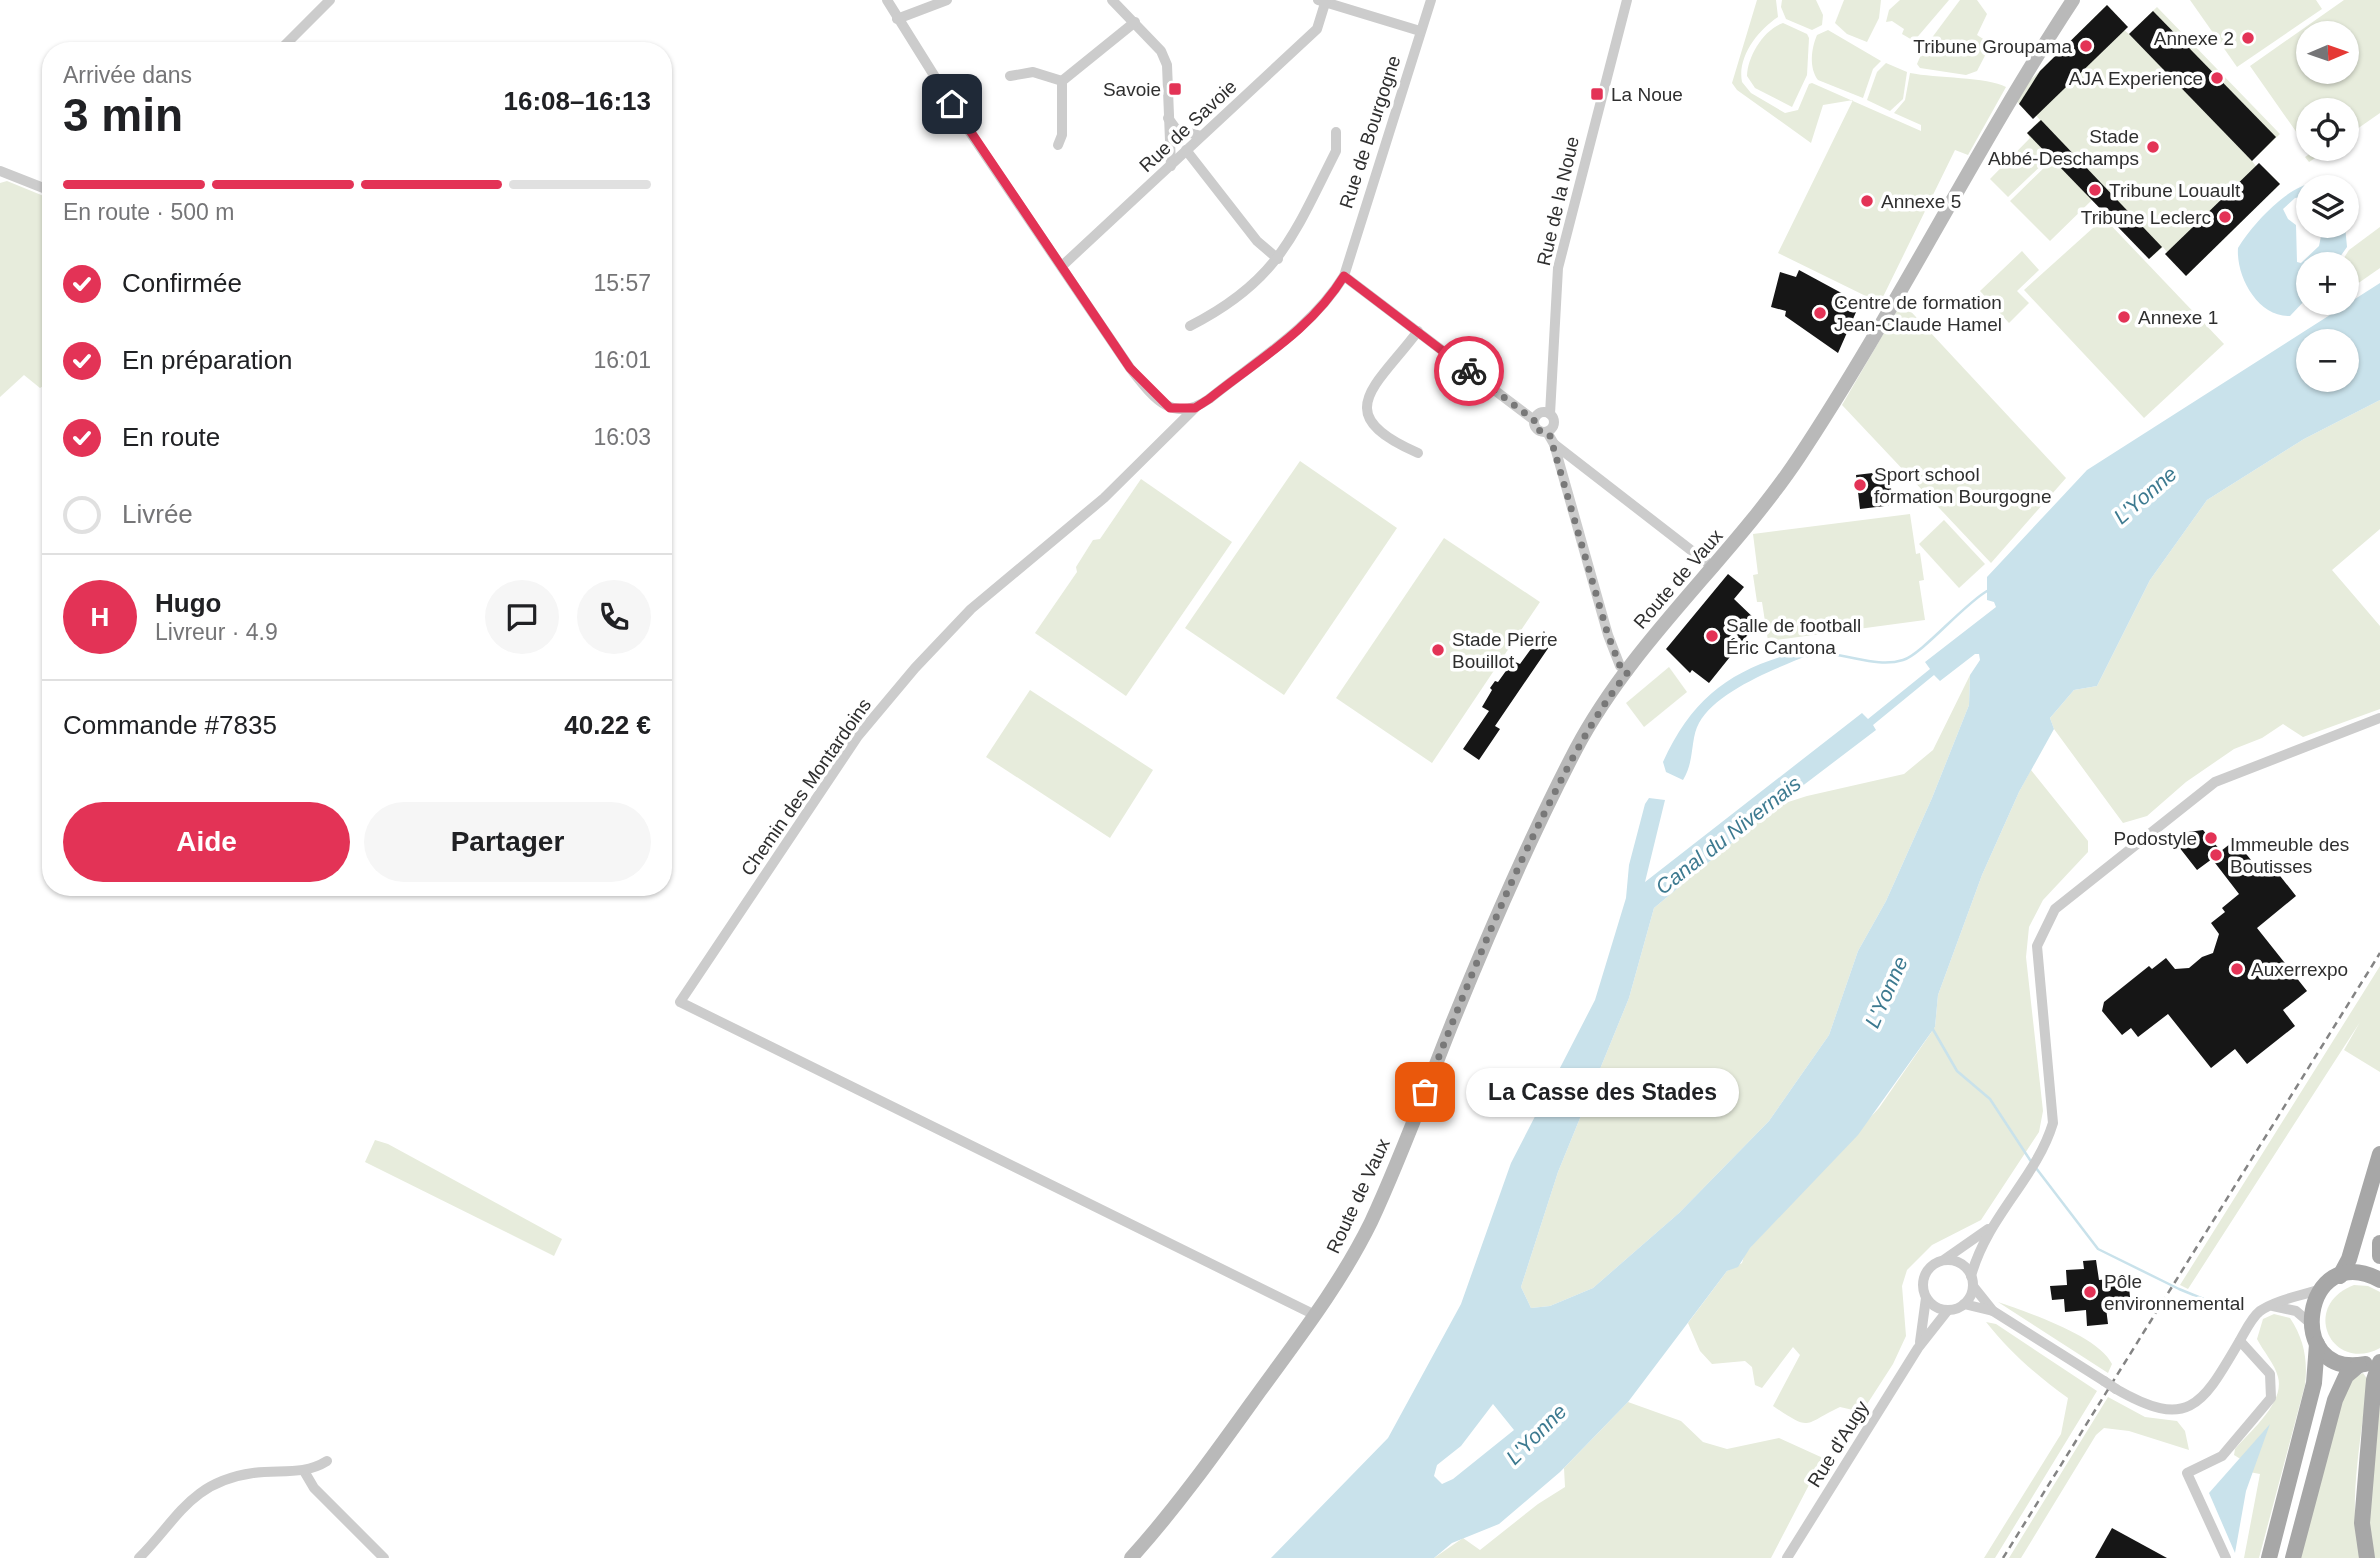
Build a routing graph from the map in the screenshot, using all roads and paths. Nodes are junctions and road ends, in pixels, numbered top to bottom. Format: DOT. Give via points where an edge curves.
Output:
graph roads {
  1 [pos="330,0"];
  2 [pos="887,0"];
  3 [pos="947,0"];
  4 [pos="1112,0"];
  5 [pos="1431,0"];
  6 [pos="1627,0"];
  7 [pos="2073,0"];
  8 [pos="1323,1"];
  9 [pos="897,19"];
  10 [pos="1135,22"];
  11 [pos="1420,31"];
  12 [pos="288,42"];
  13 [pos="1010,76"];
  14 [pos="1062,81"];
  15 [pos="1167,118"];
  16 [pos="1336,132"];
  17 [pos="1201,136"];
  18 [pos="1058,145"];
  19 [pos="1186,150"];
  20 [pos="1171,166"];
  21 [pos="0,171"];
  22 [pos="42,187"];
  23 [pos="1278,259"];
  24 [pos="1062,266"];
  25 [pos="1344,276"];
  26 [pos="1190,326"];
  27 [pos="1418,331"];
  28 [pos="1195,408"];
  29 [pos="1550,414"];
  30 [pos="1534,420"];
  31 [pos="1547,432"];
  32 [pos="1554,444"];
  33 [pos="1418,453"];
  34 [pos="1714,568"];
  35 [pos="1628,672"];
  36 [pos="2380,718"];
  37 [pos="2380,1154"];
  38 [pos="1991,1227"];
  39 [pos="2380,1243"];
  40 [pos="2380,1256"];
  41 [pos="1944,1259"];
  42 [pos="2340,1276"];
  43 [pos="2380,1280"];
  44 [pos="1972,1281"];
  45 [pos="2321,1289"];
  46 [pos="1926,1298"];
  47 [pos="1964,1304"];
  48 [pos="2272,1306"];
  49 [pos="1948,1310"];
  50 [pos="1993,1311"];
  51 [pos="1315,1315"];
  52 [pos="2310,1323"];
  53 [pos="2240,1341"];
  54 [pos="2317,1344"];
  55 [pos="1918,1348"];
  56 [pos="2380,1360"];
  57 [pos="2359,1365"];
  58 [pos="327,1461"];
  59 [pos="304,1471"];
  60 [pos="139,1558"];
  61 [pos="384,1558"];
  62 [pos="1131,1558"];
  63 [pos="1787,1558"];
  64 [pos="2226,1558"];
  65 [pos="2269,1558"];
  66 [pos="2293,1558"];
  67 [pos="2367,1558"];
  1 -- 12 [label="street"];
  2 -- 9 [label="street"];
  3 -- 9 [label="street"];
  4 -- 10 [label="street"];
  5 -- 11 [label="street, Rue de Bourgogne"];
  6 -- 29 [label="street, Rue de la Noue" via="1558,268"];
  7 -- 34 [label="street, Route de Vaux" via="2004,106 1945,216 1801,454"];
  8 -- 11 [label="street"];
  8 -- 17 [label="street, Rue de Savoie" via="1317,29"];
  9 -- 24 [label="street"];
  10 -- 14 [label="street"];
  10 -- 15 [label="street" via="1161,51 1167,65"];
  11 -- 25 [label="street, Rue de Bourgogne"];
  13 -- 14 [label="street" via="1033,72"];
  14 -- 18 [label="street"];
  15 -- 17 [label="street" via="1177,129"];
  15 -- 20 [label="street"];
  16 -- 23 [label="street" via="1336,151"];
  17 -- 19 [label="street, Rue de Savoie"];
  19 -- 20 [label="street, Rue de Savoie"];
  19 -- 23 [label="street" via="1257,242"];
  20 -- 24 [label="street, Rue de Savoie"];
  21 -- 22 [label="street"];
  23 -- 26 [label="street" via="1265,276"];
  24 -- 28 [label="street" via="1141,382 1170,408"];
  25 -- 27 [label="street"];
  25 -- 28 [label="street, Rue de Bourgogne" via="1308,323"];
  27 -- 30 [label="street"];
  27 -- 33 [label="street" via="1370,393 1365,408 1377,432"];
  28 -- 51 [label="street, Chemin des Montardoins" via="1104,498 981,600 915,668 858,736 680,1002"];
  29 -- 30 [label="street" via="1538,413"];
  29 -- 31 [label="street" via="1554,423"];
  30 -- 31 [label="street" via="1537,430"];
  31 -- 32 [label="street"];
  32 -- 34 [label="street"];
  32 -- 35 [label="street" via="1608,635 1620,666"];
  34 -- 35 [label="street, Route de Vaux"];
  35 -- 51 [label="street, Route de Vaux" via="1593,720 1540,823 1493,924 1382,1198"];
  36 -- 38 [label="street" via="2215,782 2055,909 2037,946 2053,1106 2048,1138"];
  37 -- 42 [label="main road"];
  38 -- 41 [label="street"];
  38 -- 44 [label="street" via="1979,1247"];
  39 -- 40 [label="main road"];
  41 -- 44 [label="street" via="1961,1263"];
  41 -- 46 [label="street" via="1925,1274"];
  42 -- 43 [label="main road" via="2355,1273"];
  42 -- 45 [label="main road"];
  44 -- 47 [label="street"];
  44 -- 50 [label="street"];
  45 -- 48 [label="street"];
  45 -- 52 [label="main road"];
  46 -- 49 [label="street"];
  46 -- 55 [label="street, Rue d'Augy"];
  47 -- 49 [label="street"];
  47 -- 50 [label="street"];
  48 -- 52 [label="street" via="2296,1311"];
  48 -- 53 [label="street" via="2256,1314"];
  49 -- 55 [label="street, Rue d'Augy"];
  50 -- 53 [label="street, bridge" via="2155,1409 2192,1405 2208,1392"];
  51 -- 62 [label="street, Route de Vaux" via="1187,1490"];
  52 -- 54 [label="main road"];
  53 -- 64 [label="street" via="2270,1374 2271,1398 2222,1456 2187,1473"];
  54 -- 57 [label="main road" via="2331,1358"];
  54 -- 65 [label="main road" via="2314,1383"];
  55 -- 63 [label="street, Rue d'Augy"];
  56 -- 57 [label="main road"];
  56 -- 67 [label="main road" via="2374,1380 2362,1523"];
  57 -- 66 [label="main road" via="2346,1376 2335,1400"];
  58 -- 59 [label="street"];
  59 -- 60 [label="street" via="252,1473 211,1486 191,1498"];
  59 -- 61 [label="street" via="314,1488"];
}
